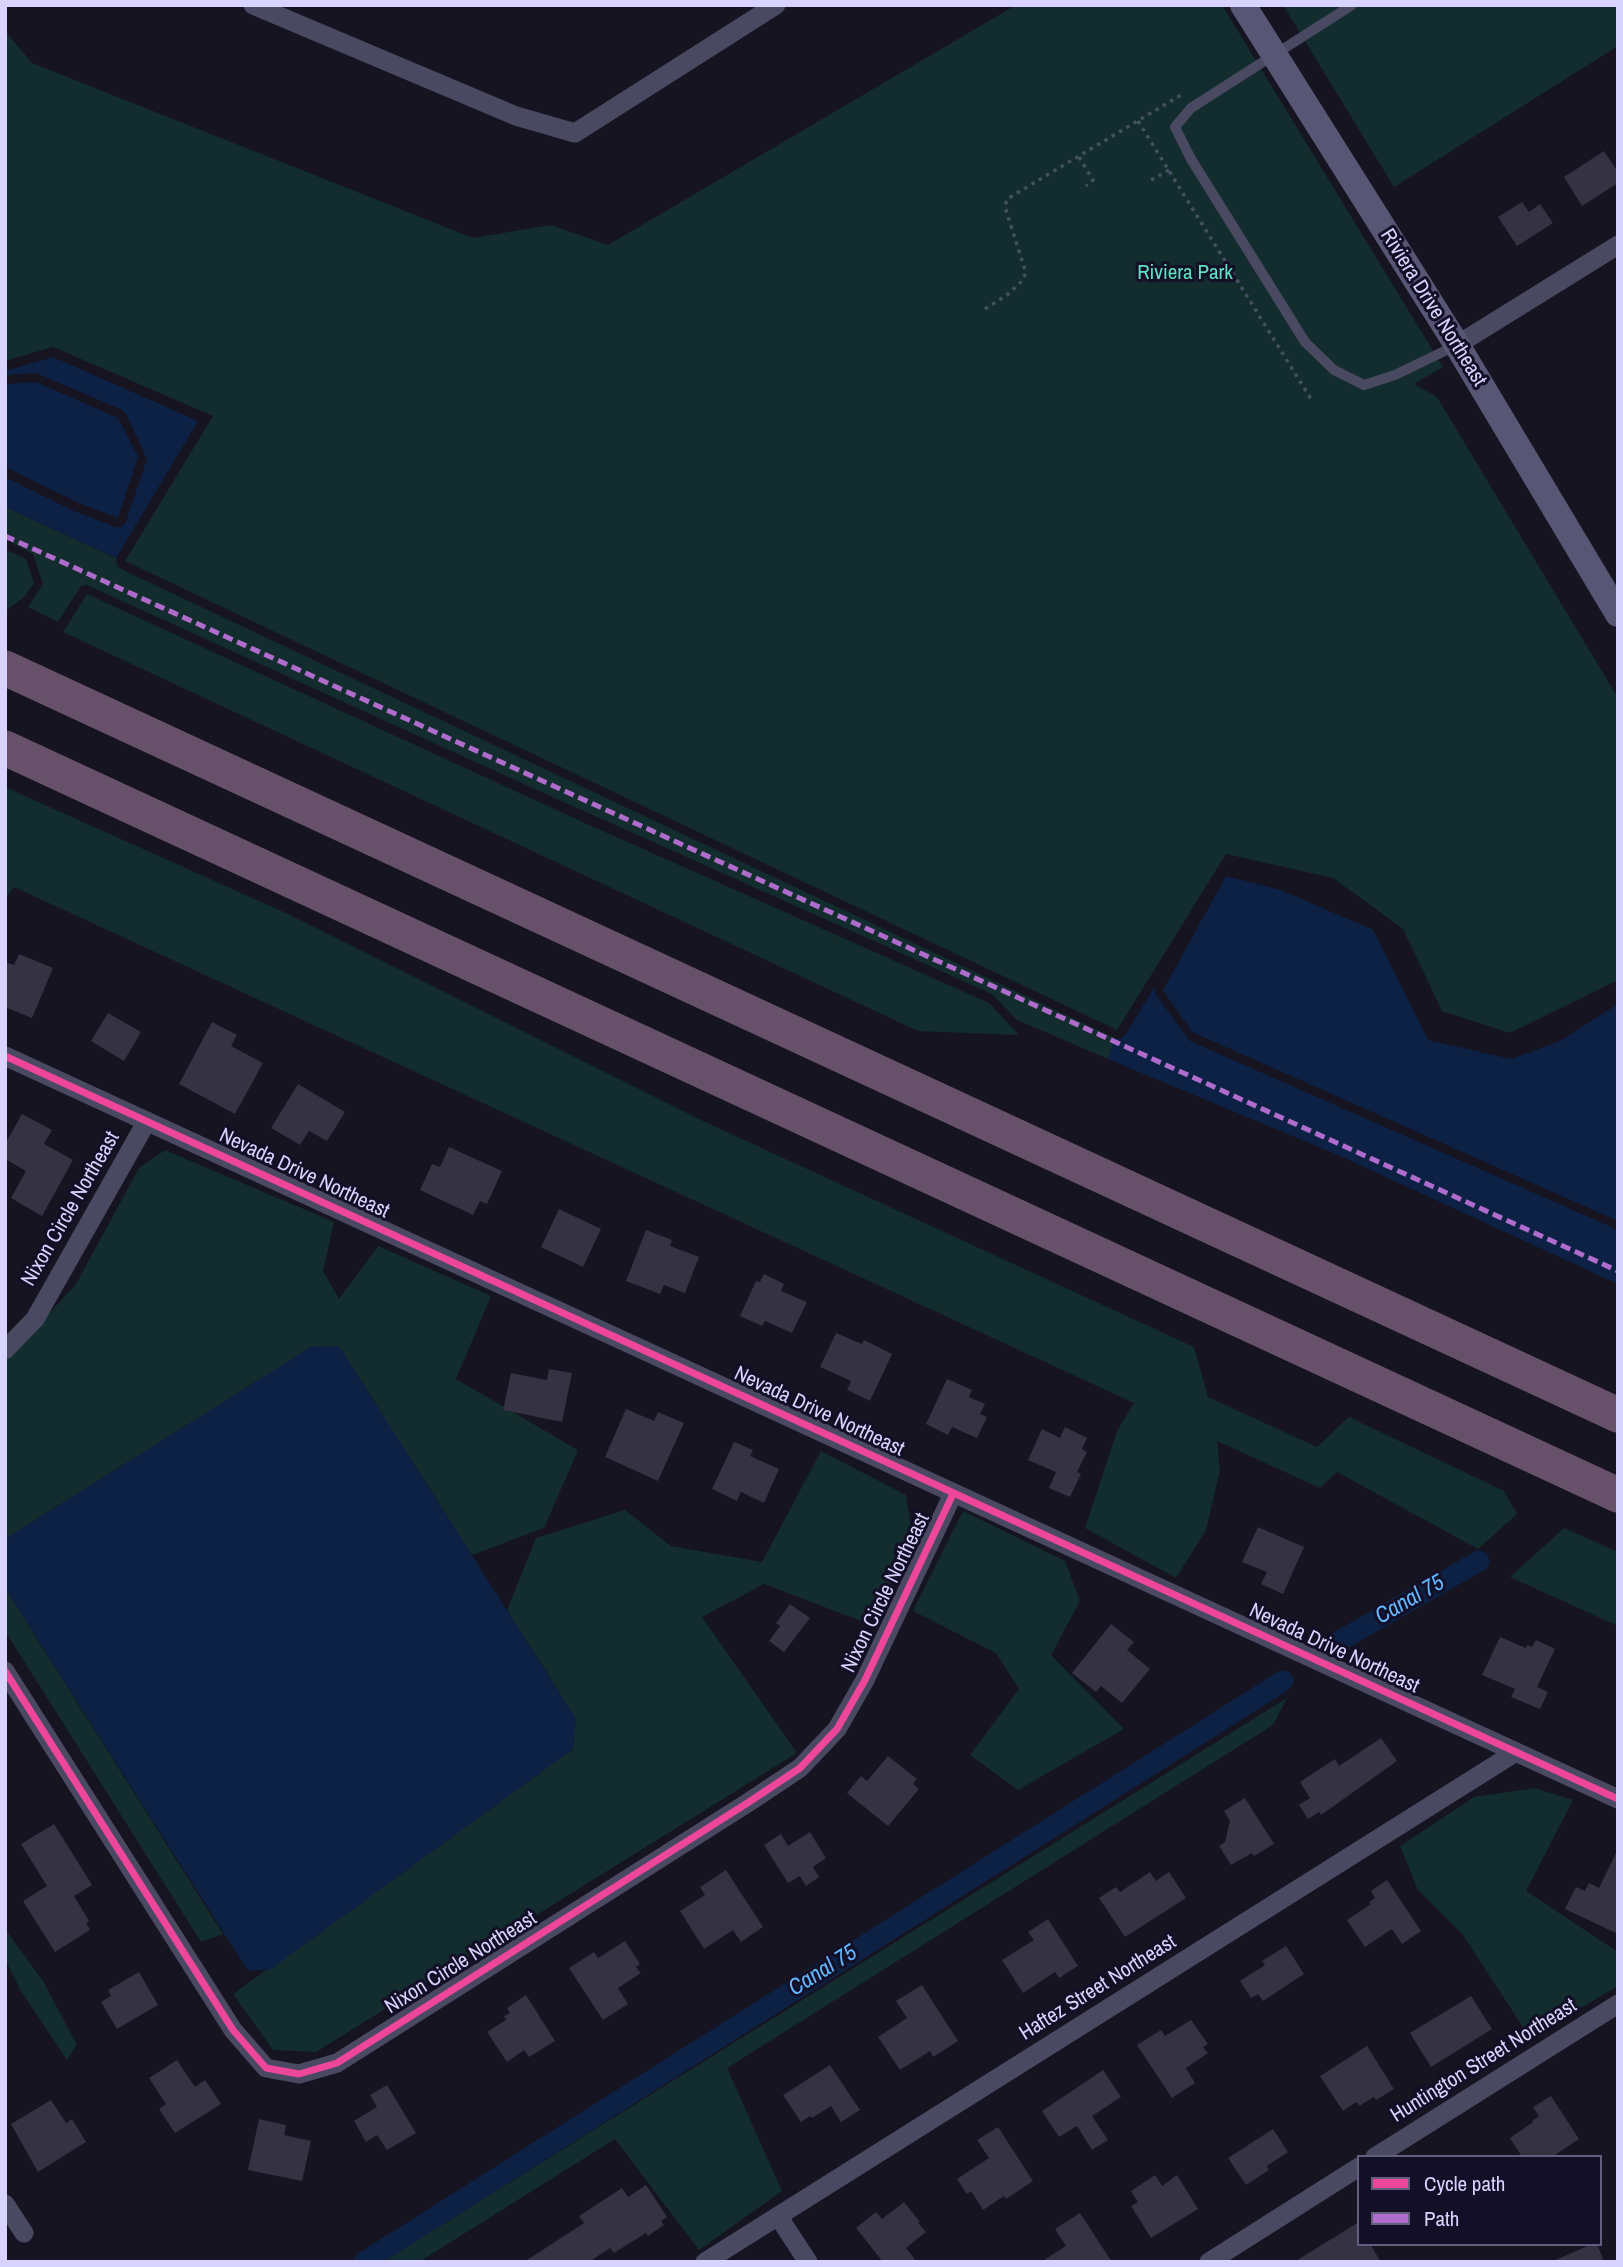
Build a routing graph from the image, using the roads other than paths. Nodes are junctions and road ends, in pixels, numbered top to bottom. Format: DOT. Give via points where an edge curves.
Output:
graph roads {
  1 [pos="253,5"];
  2 [pos="776,5"];
  3 [pos="1243,5"];
  4 [pos="1352,5"];
  5 [pos="1275,55"];
  6 [pos="1618,245"];
  7 [pos="1457,345"];
  8 [pos="1618,614"];
  9 [pos="5,668"];
  10 [pos="5,748"];
  11 [pos="5,1056"];
  12 [pos="148,1121"];
  13 [pos="5,1350"];
  14 [pos="1618,1415"];
  15 [pos="953,1494"];
  16 [pos="1618,1495"];
  17 [pos="5,1671"];
  18 [pos="1516,1752"];
  19 [pos="1618,1799"];
  20 [pos="1618,2004"];
  21 [pos="1379,2155"];
  22 [pos="1357,2168"];
  23 [pos="5,2204"];
  24 [pos="778,2216"];
  25 [pos="24,2233"];
  26 [pos="705,2262"];
  27 [pos="808,2262"];
  28 [pos="1209,2262"];
  1 -- 2 [label="street" via="516,116 575,134"];
  3 -- 5 [label="street, Riviera Drive Northeast"];
  4 -- 5 [label="lane"];
  5 -- 7 [label="street, Riviera Drive Northeast"];
  5 -- 7 [label="lane" via="1191,108 1175,127 1191,159 1306,342 1334,370 1364,385"];
  6 -- 7 [label="street"];
  7 -- 8 [label="street, Riviera Drive Northeast"];
  9 -- 14 [label="highway"];
  10 -- 16 [label="highway"];
  11 -- 12 [label="street, Nevada Drive Northeast"];
  12 -- 13 [label="street, Nixon Circle Northeast" via="36,1319"];
  12 -- 15 [label="street, Nevada Drive Northeast"];
  15 -- 17 [label="street, Nixon Circle Northeast" via="865,1680 837,1729 800,1768 337,2063 299,2074 266,2068 233,2030"];
  15 -- 18 [label="street, Nevada Drive Northeast"];
  18 -- 19 [label="street, Nevada Drive Northeast"];
  18 -- 24 [label="street, Haftez Street Northeast"];
  20 -- 21 [label="street, Huntington Street Northeast"];
  22 -- 28 [label="street"];
  23 -- 25 [label="street"];
  24 -- 26 [label="street, Haftez Street Northeast"];
  24 -- 27 [label="street"];
}
